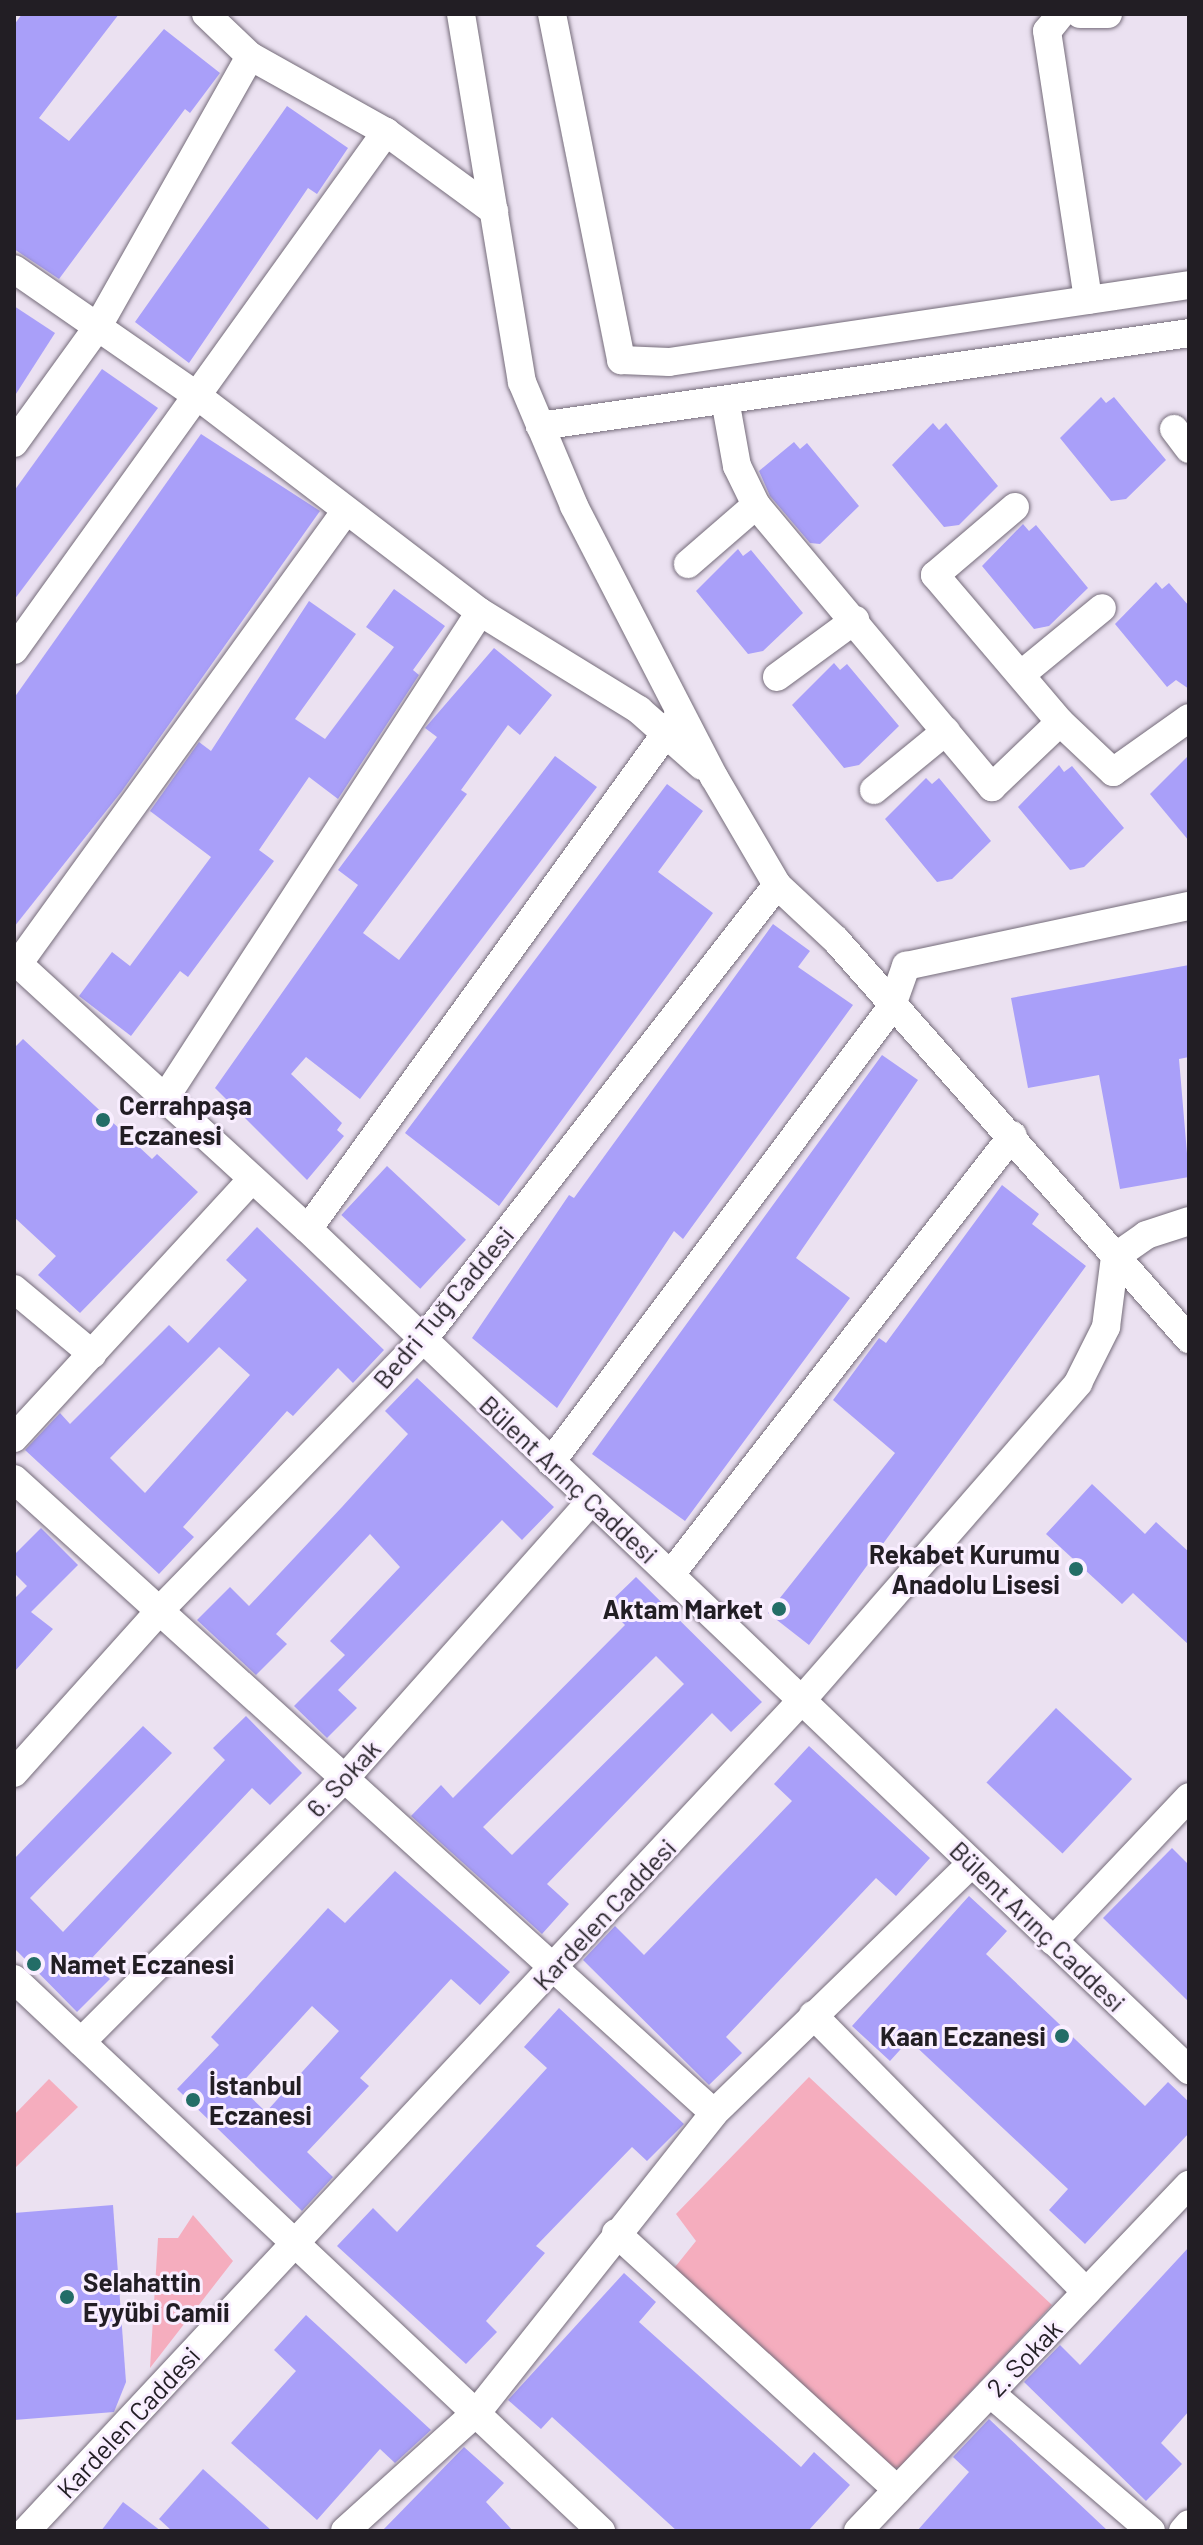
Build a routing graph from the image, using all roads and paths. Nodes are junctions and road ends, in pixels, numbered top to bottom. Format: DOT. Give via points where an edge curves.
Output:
graph roads {
  1 [pos="206,14"];
  2 [pos="461,14"];
  3 [pos="552,14"];
  4 [pos="1061,14"];
  5 [pos="1080,14"];
  6 [pos="1108,14"];
  7 [pos="250,56"];
  8 [pos="386,132"];
  9 [pos="494,211"];
  10 [pos="14,269"];
  11 [pos="1189,285"];
  12 [pos="1088,300"];
  13 [pos="97,328"];
  14 [pos="1189,333"];
  15 [pos="200,398"];
  16 [pos="726,405"];
  17 [pos="540,426"];
  18 [pos="14,443"];
  19 [pos="756,505"];
  20 [pos="1015,507"];
  21 [pos="345,512"];
  22 [pos="688,564"];
  23 [pos="1102,608"];
  24 [pos="480,612"];
  25 [pos="855,620"];
  26 [pos="14,650"];
  27 [pos="1023,673"];
  28 [pos="777,677"];
  29 [pos="680,711"];
  30 [pos="1189,718"];
  31 [pos="1060,722"];
  32 [pos="946,731"];
  33 [pos="667,736"];
  34 [pos="714,777"];
  35 [pos="874,790"];
  36 [pos="777,885"];
  37 [pos="1189,906"];
  38 [pos="16,962"];
  39 [pos="891,1008"];
  40 [pos="165,1098"];
  41 [pos="1013,1135"];
  42 [pos="252,1179"];
  43 [pos="1189,1221"];
  44 [pos="308,1229"];
  45 [pos="1115,1257"];
  46 [pos="14,1289"];
  47 [pos="1189,1339"];
  48 [pos="422,1341"];
  49 [pos="92,1354"];
  50 [pos="14,1438"];
  51 [pos="551,1462"];
  52 [pos="14,1479"];
  53 [pos="591,1501"];
  54 [pos="671,1574"];
  55 [pos="160,1610"];
  56 [pos="801,1701"];
  57 [pos="14,1773"];
  58 [pos="346,1777"];
  59 [pos="1189,1797"];
  60 [pos="972,1863"];
  61 [pos="1053,1941"];
  62 [pos="555,1967"];
  63 [pos="14,1979"];
  64 [pos="813,2015"];
  65 [pos="81,2042"];
  66 [pos="1189,2070"];
  67 [pos="714,2113"];
  68 [pos="1189,2185"];
  69 [pos="616,2233"];
  70 [pos="293,2247"];
  71 [pos="1086,2292"];
  72 [pos="990,2393"];
  73 [pos="478,2411"];
  74 [pos="897,2490"];
  75 [pos="1189,2524"];
  76 [pos="26,2531"];
  77 [pos="345,2531"];
  78 [pos="601,2531"];
  79 [pos="858,2531"];
  80 [pos="1151,2531"];
  81 [pos="1183,2531"];
  1 -- 7 [label="street"];
  2 -- 9 [label="street"];
  3 -- 12 [label="street" via="621,360 669,362"];
  4 -- 12 [label="street" via="1047,31"];
  5 -- 6 [label="street"];
  7 -- 8 [label="street"];
  7 -- 13 [label="street"];
  8 -- 9 [label="street"];
  8 -- 15 [label="street"];
  9 -- 17 [label="street" via="522,382"];
  10 -- 13 [label="street"];
  11 -- 12 [label="street"];
  13 -- 15 [label="street"];
  13 -- 18 [label="street"];
  14 -- 16 [label="street"];
  15 -- 21 [label="street"];
  15 -- 26 [label="street"];
  16 -- 17 [label="street"];
  16 -- 19 [label="street" via="737,466"];
  17 -- 29 [label="street"];
  19 -- 22 [label="street"];
  19 -- 25 [label="street"];
  20 -- 27 [label="street" via="935,575"];
  21 -- 24 [label="street"];
  21 -- 38 [label="street"];
  23 -- 27 [label="street"];
  24 -- 33 [label="street" via="639,710"];
  24 -- 40 [label="street"];
  25 -- 28 [label="street"];
  25 -- 32 [label="street"];
  27 -- 31 [label="street"];
  29 -- 33 [label="street"];
  29 -- 34 [label="street"];
  30 -- 31 [label="street" via="1113,772"];
  31 -- 32 [label="street" via="992,787"];
  32 -- 35 [label="street"];
  33 -- 34 [label="street"];
  33 -- 44 [label="street"];
  34 -- 36 [label="street"];
  36 -- 39 [label="street" via="836,940"];
  36 -- 48 [label="street, Bedri Tuğ Caddesi"];
  37 -- 39 [label="street" via="906,966"];
  38 -- 40 [label="street, Bülent Arınç Caddesi"];
  39 -- 41 [label="street"];
  39 -- 51 [label="street"];
  40 -- 42 [label="street, Bülent Arınç Caddesi"];
  41 -- 45 [label="street"];
  41 -- 54 [label="street"];
  42 -- 44 [label="street, Bülent Arınç Caddesi"];
  42 -- 49 [label="street"];
  43 -- 45 [label="street" via="1146,1235"];
  44 -- 48 [label="street, Bülent Arınç Caddesi"];
  45 -- 47 [label="street"];
  45 -- 56 [label="street, Kardelen Caddesi" via="1106,1327 1078,1383"];
  46 -- 49 [label="street"];
  48 -- 51 [label="street, Bülent Arınç Caddesi"];
  48 -- 55 [label="street, Bedri Tuğ Caddesi"];
  49 -- 50 [label="street"];
  51 -- 53 [label="street, Bülent Arınç Caddesi"];
  52 -- 55 [label="street"];
  53 -- 54 [label="street, Bülent Arınç Caddesi"];
  53 -- 58 [label="street, 6. Sokak"];
  54 -- 56 [label="street, Bülent Arınç Caddesi"];
  55 -- 57 [label="street, Bedri Tuğ Caddesi"];
  55 -- 58 [label="street"];
  56 -- 60 [label="street, Bülent Arınç Caddesi"];
  56 -- 62 [label="street, Kardelen Caddesi"];
  58 -- 62 [label="street"];
  58 -- 65 [label="street, 6. Sokak"];
  59 -- 61 [label="street"];
  60 -- 61 [label="street, Bülent Arınç Caddesi"];
  60 -- 64 [label="street"];
  61 -- 66 [label="street, Bülent Arınç Caddesi"];
  62 -- 67 [label="street"];
  62 -- 70 [label="street, Kardelen Caddesi"];
  63 -- 65 [label="street"];
  64 -- 67 [label="street"];
  64 -- 71 [label="street"];
  65 -- 70 [label="street"];
  67 -- 69 [label="street"];
  68 -- 71 [label="street, 2. Sokak"];
  69 -- 73 [label="street"];
  69 -- 74 [label="street"];
  70 -- 73 [label="street"];
  70 -- 76 [label="street, Kardelen Caddesi"];
  71 -- 72 [label="street, 2. Sokak"];
  72 -- 74 [label="street, 2. Sokak"];
  72 -- 80 [label="street"];
  73 -- 77 [label="street"];
  73 -- 78 [label="street"];
  74 -- 79 [label="street, 2. Sokak"];
  75 -- 81 [label="street"];
}
